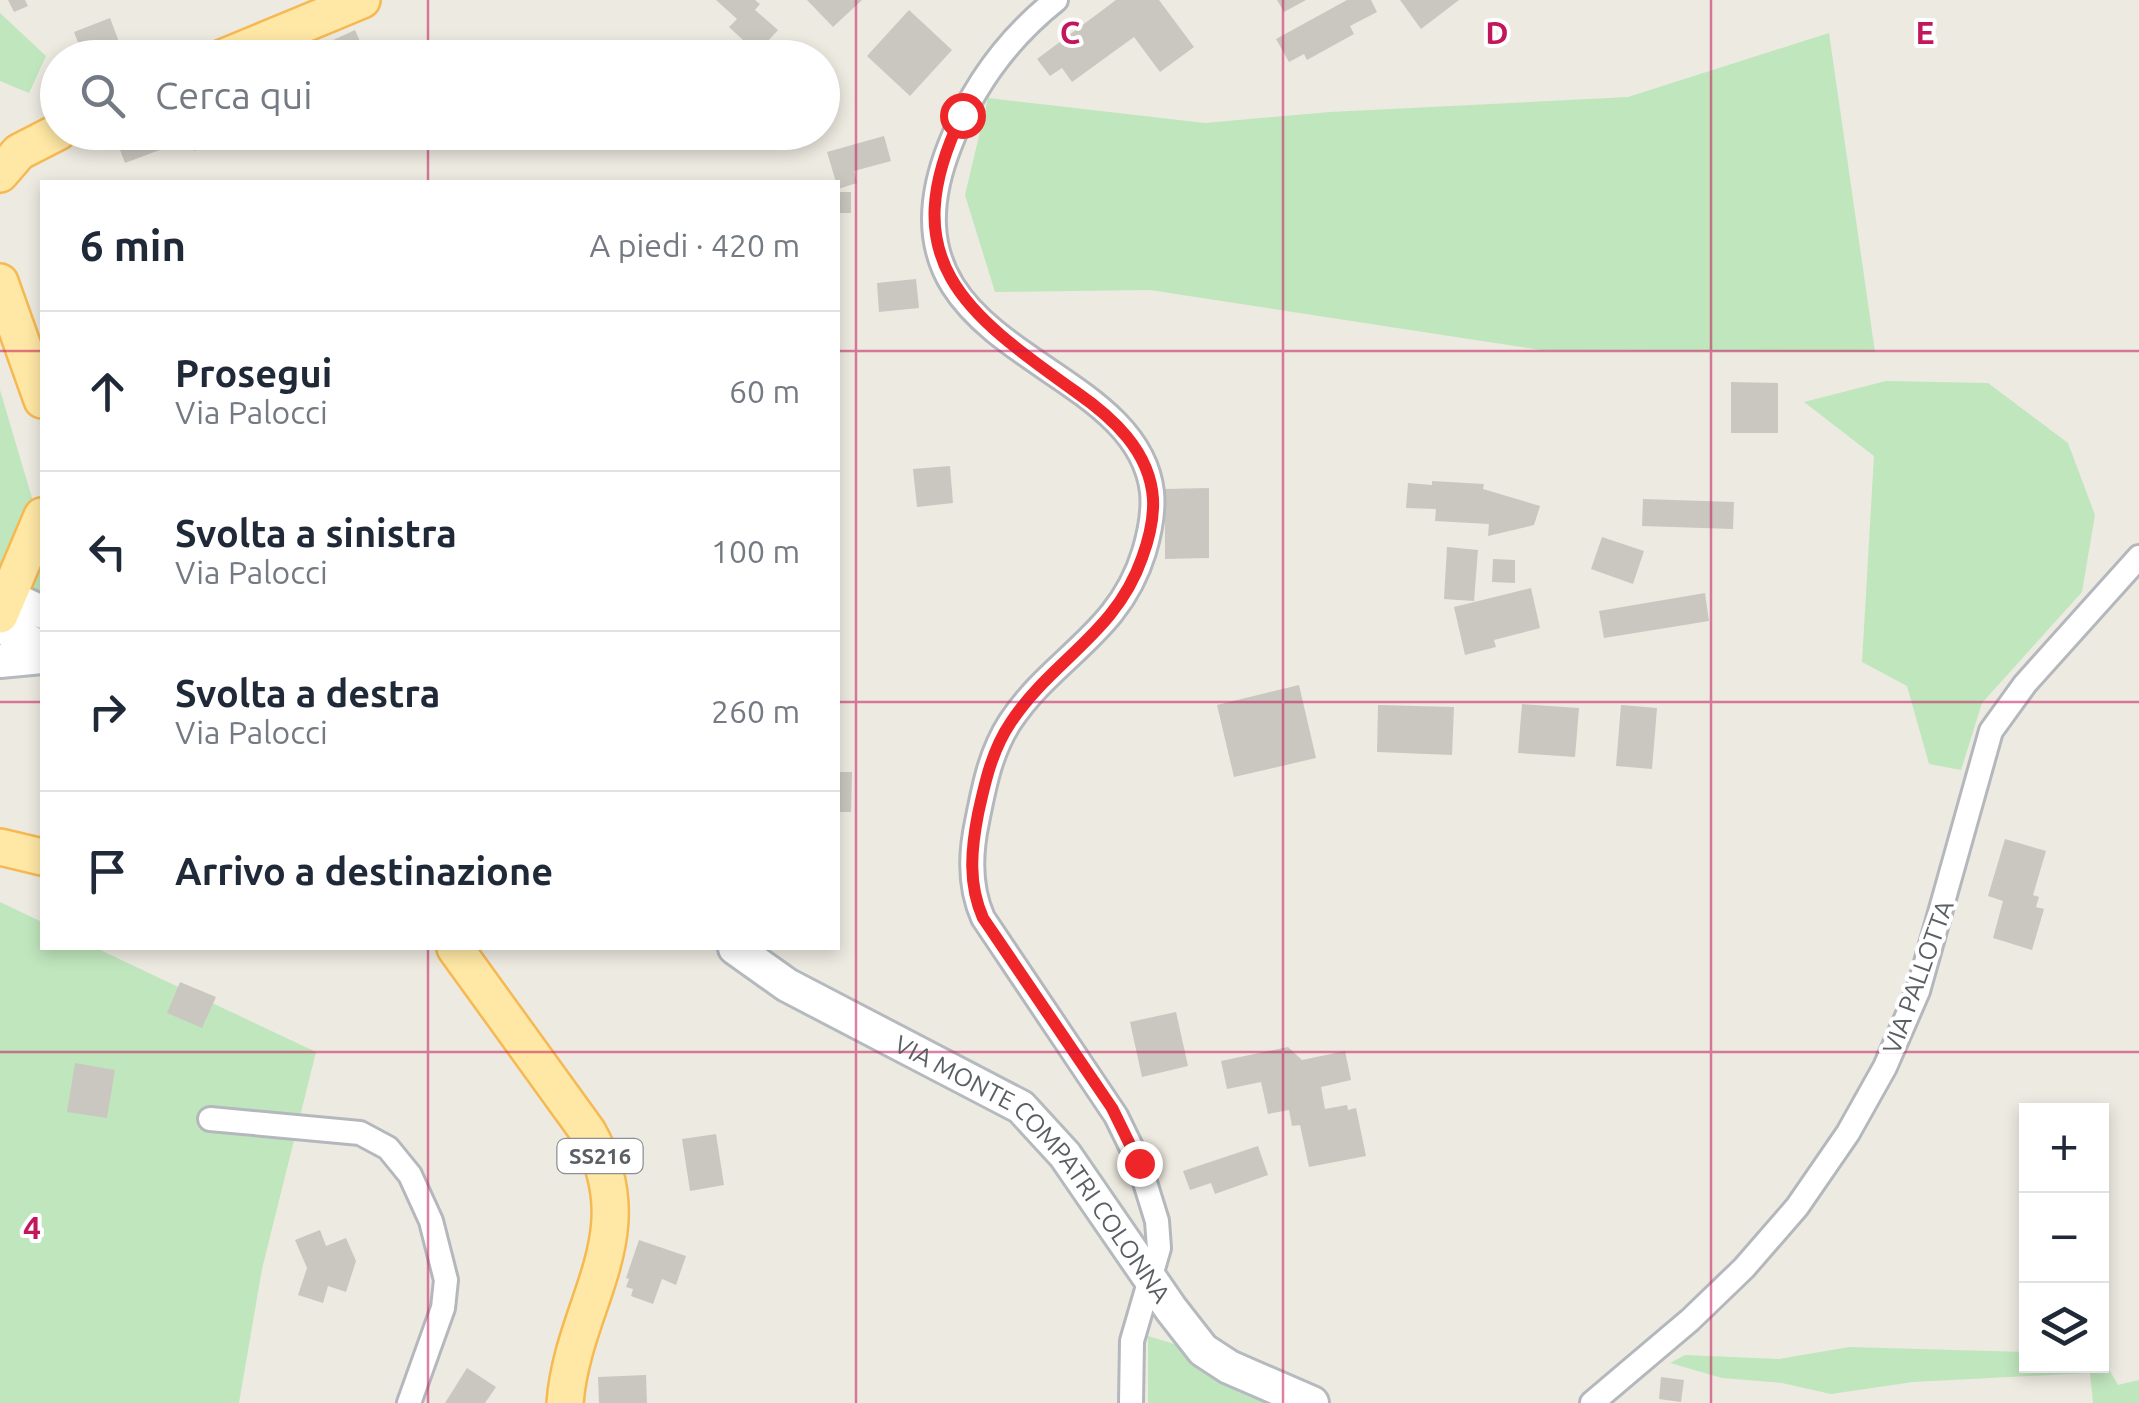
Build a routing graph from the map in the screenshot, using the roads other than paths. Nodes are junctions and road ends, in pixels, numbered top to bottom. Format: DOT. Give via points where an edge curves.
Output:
graph roads {
  1 [pos="362,0"];
  2 [pos="1056,0"];
  3 [pos="265,40"];
  4 [pos="40,141"];
  5 [pos="0,174"];
  6 [pos="0,282"];
  7 [pos="40,394"];
  8 [pos="37,531"];
  9 [pos="2139,557"];
  10 [pos="40,605"];
  11 [pos="40,609"];
  12 [pos="1,614"];
  13 [pos="40,647"];
  14 [pos="40,657"];
  15 [pos="0,662"];
  16 [pos="0,847"];
  17 [pos="40,857"];
  18 [pos="456,950"];
  19 [pos="738,950"];
  20 [pos="210,1119"];
  21 [pos="1150,1278"];
  22 [pos="409,1403"];
  23 [pos="565,1403"];
  24 [pos="1131,1403"];
  25 [pos="1312,1403"];
  26 [pos="1592,1403"];
  1 -- 3 [label="main road"];
  2 -- 21 [label="street" via="1007,46 966,108 938,181 937,247 958,292 982,320 1127,437 1150,480 1152,521 1117,610 1034,692 1002,735 984,786 972,878 983,918 1136,1154 1160,1234"];
  4 -- 5 [label="main road"];
  6 -- 7 [label="main road"];
  8 -- 10 [label="street" via="30,582"];
  8 -- 12 [label="main road"];
  9 -- 26 [label="street, VIA PALLOTTA" via="1993,726 1918,991 1848,1133 1744,1268"];
  11 -- 12 [label="street" via="22,603"];
  12 -- 13 [label="street" via="11,632"];
  14 -- 15 [label="street"];
  16 -- 17 [label="main road"];
  18 -- 23 [label="main road, SS216" via="588,1132 610,1184 609,1235"];
  19 -- 21 [label="street, VIA MONTE COMPATRI COLONNA" via="800,992 1021,1107 1066,1154"];
  20 -- 22 [label="street" via="360,1132 382,1142 410,1175 431,1220 446,1280"];
  21 -- 24 [label="street" via="1132,1340"];
  21 -- 25 [label="street, VIA MONTE COMPATRI COLONNA" via="1214,1359"];
}
